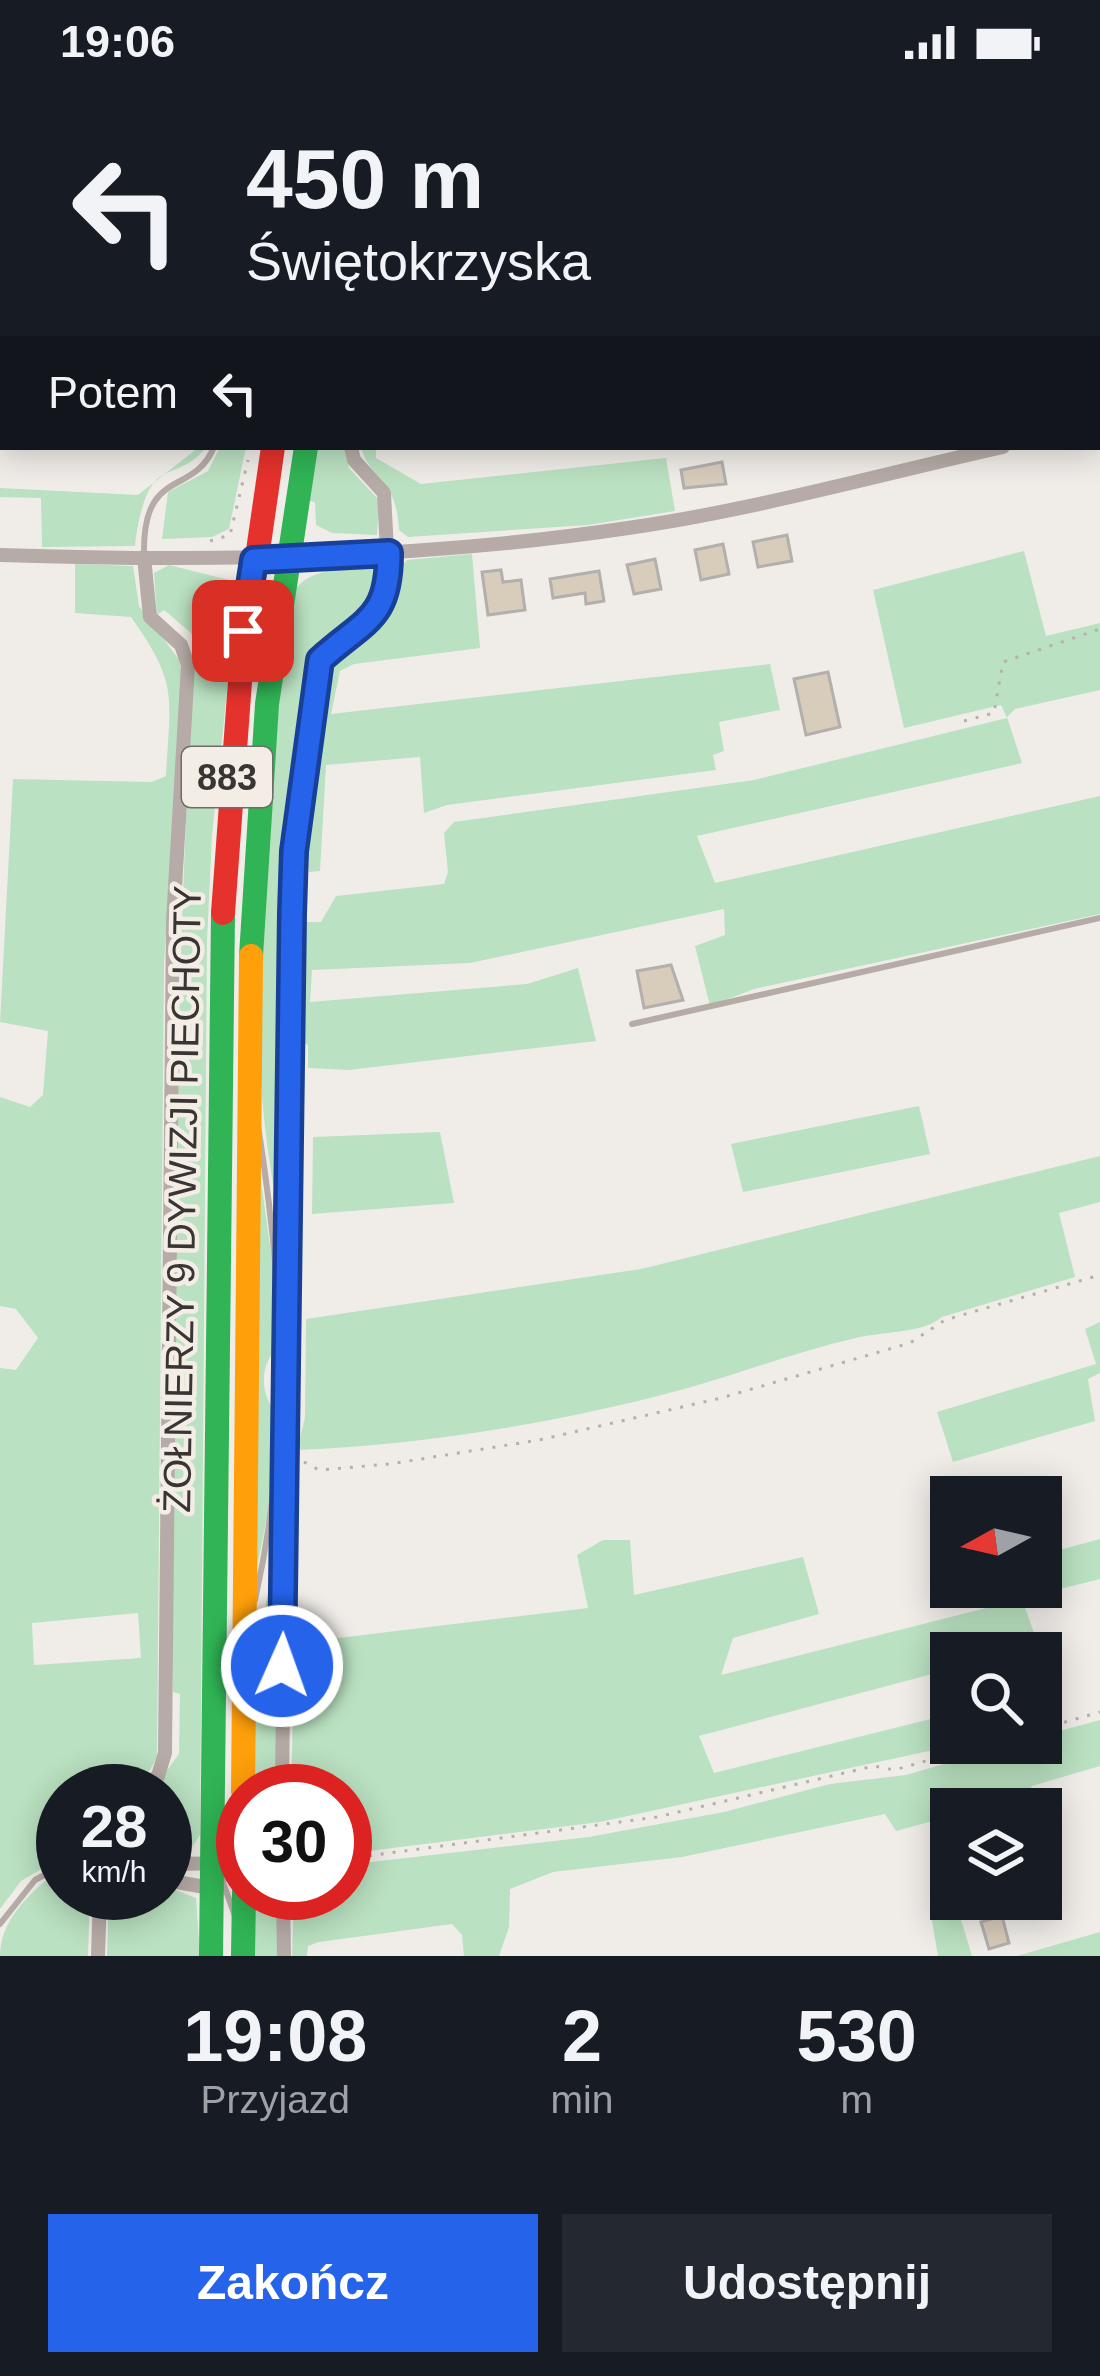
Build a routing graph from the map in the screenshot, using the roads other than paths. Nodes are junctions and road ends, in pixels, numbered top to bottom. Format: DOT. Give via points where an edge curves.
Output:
graph roads {
  1 [pos="212,450"];
  2 [pos="262,450"];
  3 [pos="305,450"];
  4 [pos="352,450"];
  5 [pos="990,450"];
  6 [pos="389,553"];
  7 [pos="0,555"];
  8 [pos="144,557"];
  9 [pos="286,559"];
  10 [pos="254,560"];
  11 [pos="1100,918"];
  12 [pos="217,996"];
  13 [pos="249,996"];
  14 [pos="632,1024"];
  15 [pos="248,1049"];
  16 [pos="243,1650"];
  17 [pos="162,1764"];
  18 [pos="243,1764"];
  19 [pos="282,1764"];
  20 [pos="192,1870"];
  21 [pos="215,1875"];
  22 [pos="36,1879"];
  23 [pos="192,1887"];
  24 [pos="99,1920"];
  25 [pos="283,1920"];
  26 [pos="0,1924"];
  27 [pos="243,1946"];
  28 [pos="98,1956"];
  29 [pos="212,1956"];
  30 [pos="284,1956"];
  1 -- 8 [label="lane" via="154,498"];
  2 -- 10 [label="highway, ŻOŁNIERZY 9 DYWIZJI PIECHOTY / 883"];
  3 -- 9 [label="highway, ŻOŁNIERZY 9 DYWIZJI PIECHOTY / 883"];
  4 -- 6 [label="street" via="384,493"];
  5 -- 6 [label="street" via="669,522"];
  6 -- 9 [label="street"];
  6 -- 19 [label="street" via="389,590 375,618 320,660 294,851"];
  7 -- 8 [label="street"];
  8 -- 10 [label="street"];
  8 -- 17 [label="street" via="150,617 181,645 188,665 173,922"];
  9 -- 10 [label="street"];
  9 -- 13 [label="highway, ŻOŁNIERZY 9 DYWIZJI PIECHOTY / 883" via="258,766"];
  10 -- 12 [label="highway, ŻOŁNIERZY 9 DYWIZJI PIECHOTY / 883" via="226,792"];
  11 -- 14 [label="lane"];
  12 -- 13 [label="lane"];
  12 -- 21 [label="highway, ŻOŁNIERZY 9 DYWIZJI PIECHOTY / 883"];
  13 -- 15 [label="highway, ŻOŁNIERZY 9 DYWIZJI PIECHOTY / 883"];
  15 -- 16 [label="highway, ŻOŁNIERZY 9 DYWIZJI PIECHOTY / 883"];
  15 -- 16 [label="lane" via="280,1282 275,1501"];
  16 -- 18 [label="highway, ŻOŁNIERZY 9 DYWIZJI PIECHOTY / 883"];
  20 -- 21 [label="street"];
  21 -- 23 [label="street"];
  21 -- 27 [label="lane"];
  21 -- 29 [label="highway, ŻOŁNIERZY 9 DYWIZJI PIECHOTY / 883"];
  22 -- 26 [label="lane"];
  24 -- 28 [label="street"];
  25 -- 30 [label="street"];
}
